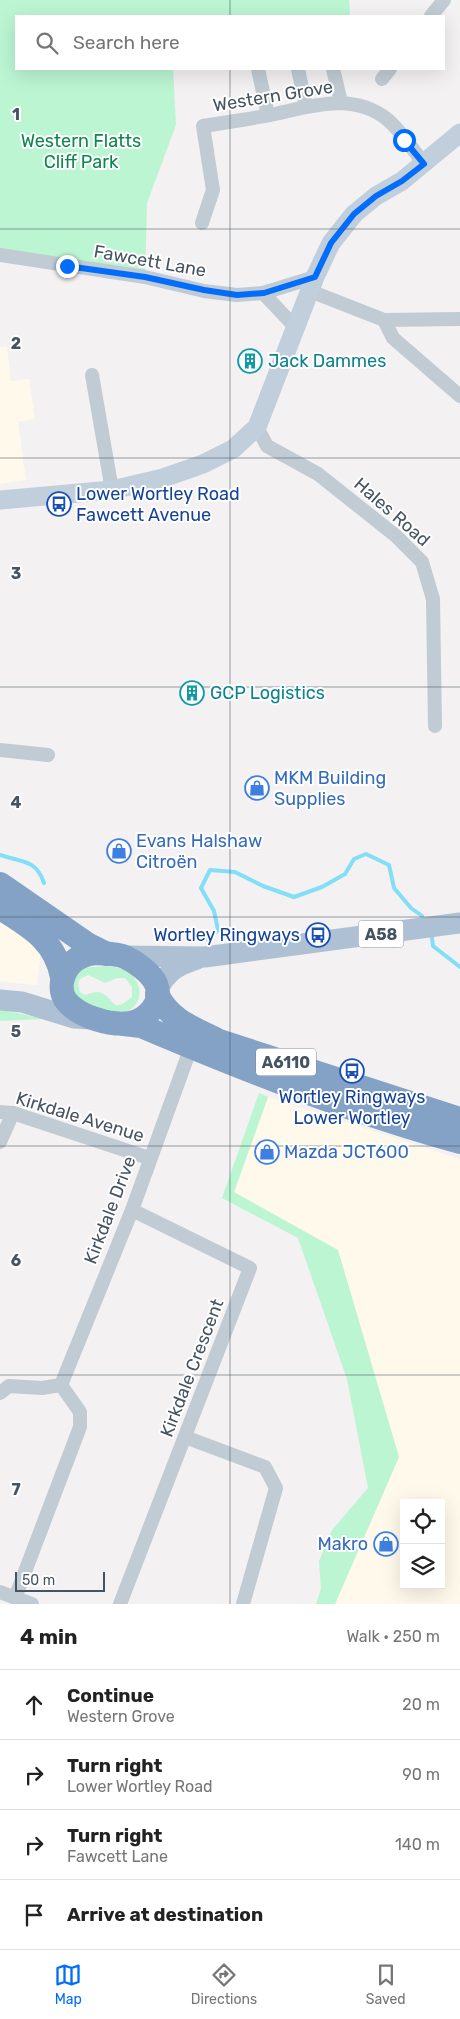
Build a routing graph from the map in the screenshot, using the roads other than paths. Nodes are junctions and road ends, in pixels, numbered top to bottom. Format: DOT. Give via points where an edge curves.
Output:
graph roads {
  1 [pos="444,0"];
  2 [pos="432,15"];
  3 [pos="258,70"];
  4 [pos="298,70"];
  5 [pos="333,70"];
  6 [pos="341,102"];
  7 [pos="306,106"];
  8 [pos="268,115"];
  9 [pos="460,133"];
  10 [pos="424,164"];
  11 [pos="202,223"];
  12 [pos="0,255"];
  13 [pos="313,284"];
  14 [pos="264,293"];
  15 [pos="460,319"];
  16 [pos="384,320"];
  17 [pos="296,328"];
  18 [pos="92,375"];
  19 [pos="460,396"];
  20 [pos="257,427"];
  21 [pos="112,490"];
  22 [pos="0,500"];
  23 [pos="435,726"];
  24 [pos="0,750"];
  25 [pos="48,755"];
  26 [pos="0,884"];
  27 [pos="0,908"];
  28 [pos="460,923"];
  29 [pos="116,955"];
  30 [pos="205,957"];
  31 [pos="62,978"];
  32 [pos="157,992"];
  33 [pos="0,1000"];
  34 [pos="22,1002"];
  35 [pos="99,1020"];
  36 [pos="124,1024"];
  37 [pos="191,1047"];
  38 [pos="6,1113"];
  39 [pos="460,1119"];
  40 [pos="0,1142"];
  41 [pos="460,1142"];
  42 [pos="149,1158"];
  43 [pos="132,1210"];
  44 [pos="61,1385"];
  45 [pos="0,1393"];
  46 [pos="185,1437"];
  47 [pos="0,1592"];
  48 [pos="15,1598"];
  49 [pos="32,1604"];
  50 [pos="120,1604"];
  51 [pos="243,1604"];
  1 -- 2 [label="street"];
  3 -- 8 [label="street"];
  4 -- 7 [label="street"];
  5 -- 6 [label="street"];
  6 -- 7 [label="street, Western Grove"];
  6 -- 10 [label="street, Western Grove" via="369,109 388,120"];
  7 -- 8 [label="street, Western Grove"];
  8 -- 11 [label="street, Western Grove" via="203,126 213,190"];
  9 -- 10 [label="street"];
  10 -- 13 [label="street" via="354,214 331,243"];
  12 -- 14 [label="street, Fawcett Lane" via="145,277 220,293"];
  13 -- 14 [label="street, Fawcett Lane"];
  13 -- 16 [label="street"];
  13 -- 17 [label="street"];
  14 -- 17 [label="street"];
  15 -- 16 [label="street"];
  16 -- 19 [label="street" via="393,338"];
  17 -- 20 [label="street"];
  18 -- 21 [label="street"];
  20 -- 21 [label="street" via="233,449 203,464"];
  20 -- 23 [label="street, Hales Road" via="267,446 318,474 396,536 422,562 433,599"];
  21 -- 22 [label="street"];
  24 -- 25 [label="street"];
  26 -- 29 [label="highway, A6110" via="87,944"];
  27 -- 31 [label="highway, A6110" via="30,926 51,947 59,961"];
  28 -- 30 [label="main road, A58"];
  29 -- 30 [label="main road, A58"];
  29 -- 31 [label="highway" via="83,955 74,960"];
  29 -- 32 [label="highway, A6110" via="137,964 147,973"];
  30 -- 32 [label="main road, A58" via="178,965 167,974"];
  31 -- 34 [label="main road" via="58,986 44,996"];
  31 -- 35 [label="highway, A6110" via="68,1002"];
  32 -- 36 [label="highway, A6110" via="152,1010 146,1017"];
  32 -- 39 [label="highway, A6110" via="169,1013 219,1041"];
  33 -- 34 [label="main road"];
  34 -- 35 [label="main road" via="74,1018"];
  35 -- 36 [label="highway, A6110"];
  36 -- 37 [label="highway, A6110" via="141,1026"];
  37 -- 41 [label="highway, A6110" via="412,1129"];
  37 -- 42 [label="street, Kirkdale Drive"];
  38 -- 40 [label="street"];
  38 -- 42 [label="street, Kirkdale Avenue"];
  42 -- 43 [label="street, Kirkdale Drive"];
  43 -- 44 [label="street, Kirkdale Drive"];
  43 -- 46 [label="street, Kirkdale Crescent" via="250,1268"];
  44 -- 45 [label="street" via="42,1388 9,1386"];
  44 -- 48 [label="street" via="80,1412 80,1427"];
  46 -- 50 [label="street, Kirkdale Crescent"];
  46 -- 51 [label="street" via="265,1467 276,1488"];
  47 -- 48 [label="street"];
  48 -- 49 [label="street"];
}
